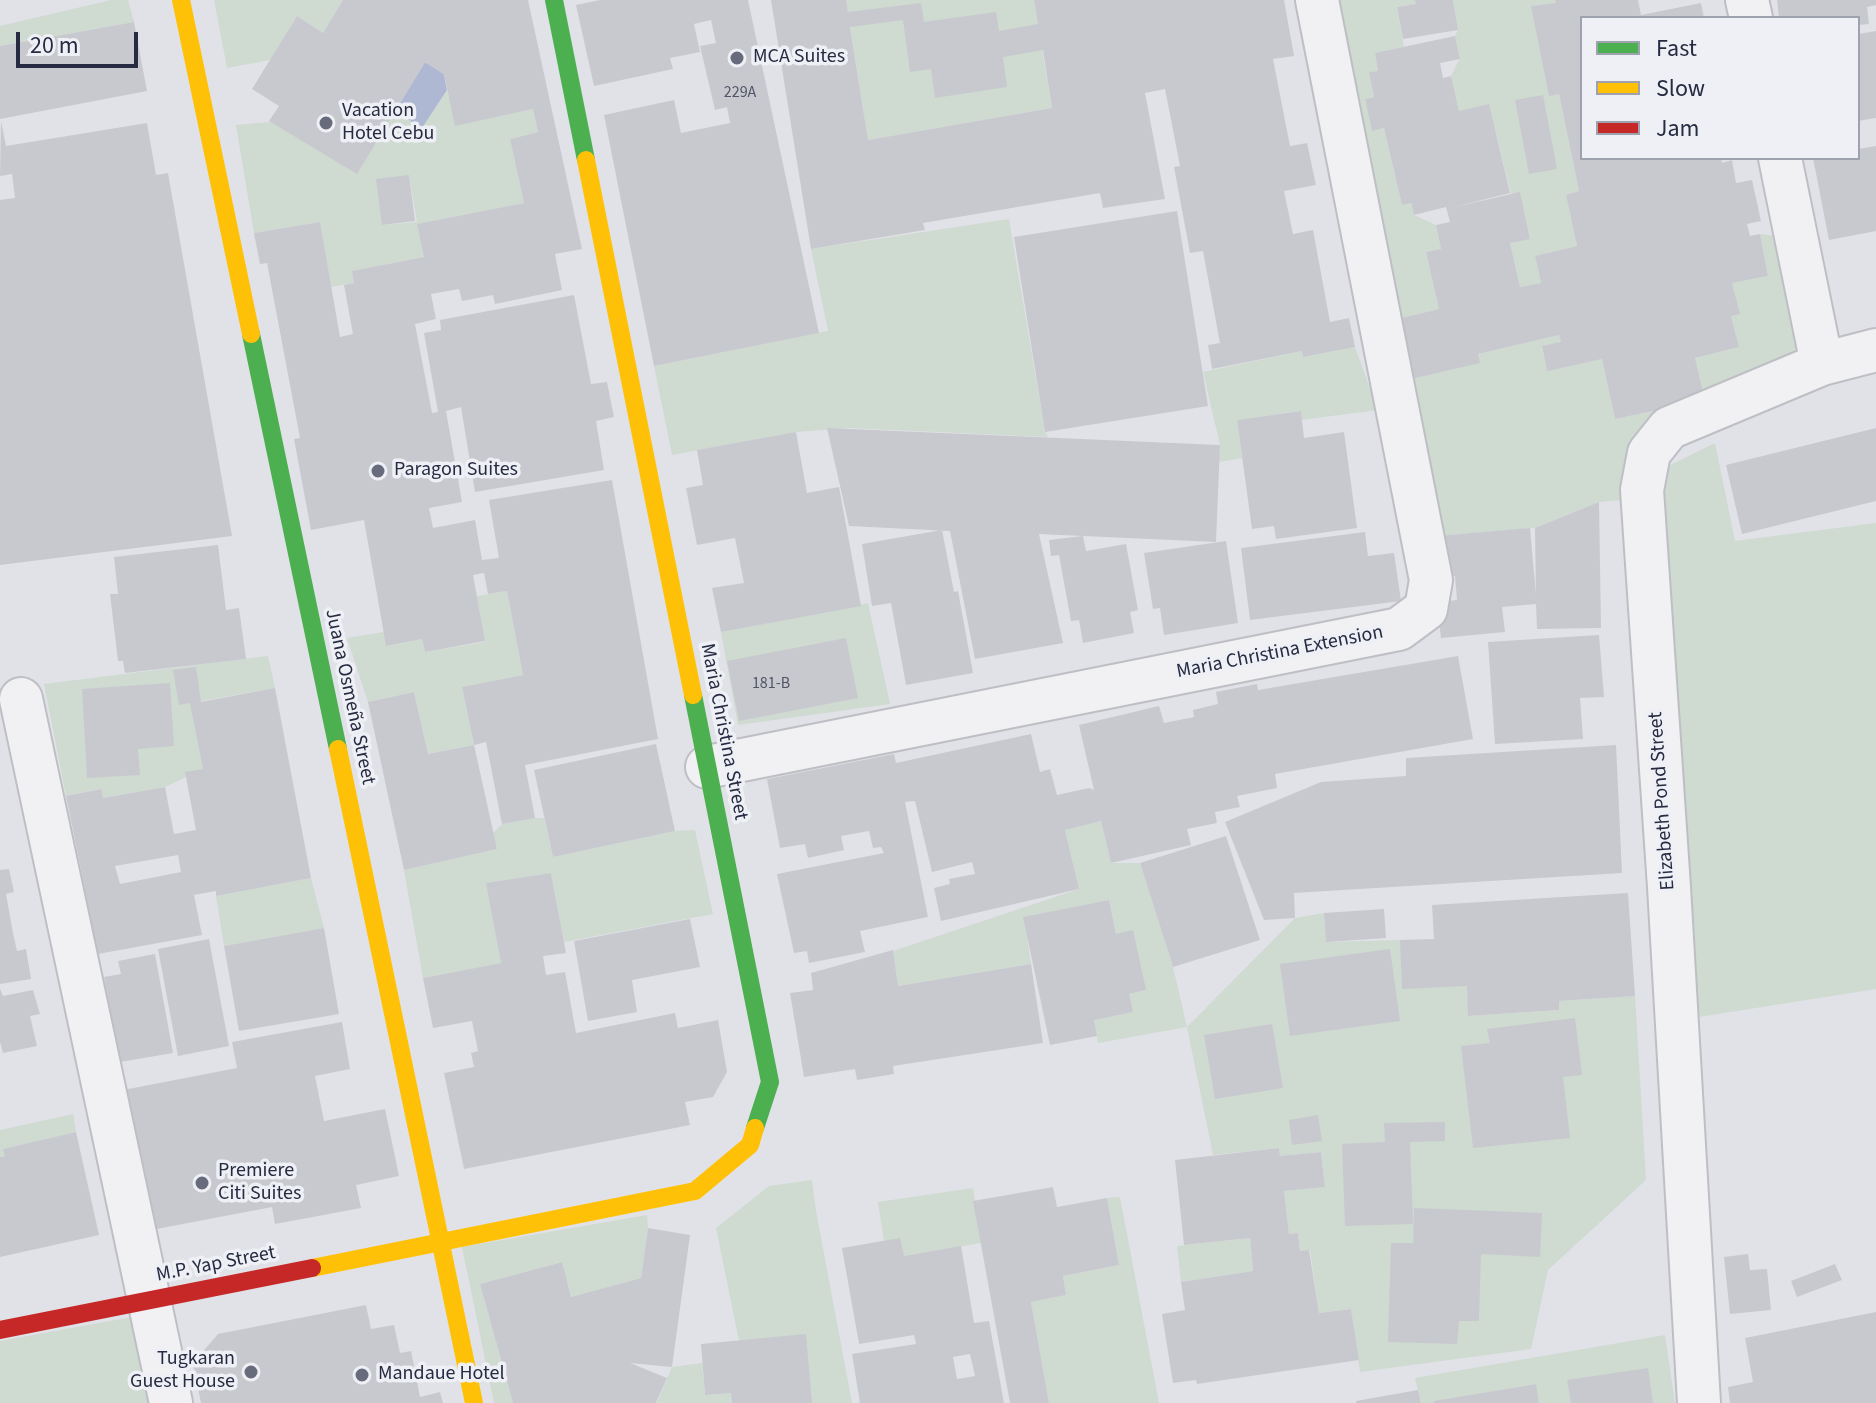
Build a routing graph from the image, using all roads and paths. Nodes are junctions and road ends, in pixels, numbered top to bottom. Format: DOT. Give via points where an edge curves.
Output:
graph roads {
  1 [pos="181,0"];
  2 [pos="554,0"];
  3 [pos="1317,0"];
  4 [pos="1780,160"];
  5 [pos="1876,350"];
  6 [pos="1822,364"];
  7 [pos="21,699"];
  8 [pos="707,767"];
  9 [pos="440,1244"];
  10 [pos="147,1301"];
  11 [pos="0,1330"];
  12 [pos="171,1403"];
  13 [pos="474,1403"];
  14 [pos="1699,1403"];
  1 -- 9 [label="street, Juana Osmeña Street"];
  2 -- 8 [label="street, Maria Christina Street"];
  3 -- 8 [label="street, Maria Christina Extension" via="1431,580 1426,609 1399,629"];
  4 -- 6 [label="street"];
  5 -- 6 [label="street, Elizabeth Pond Street"];
  6 -- 14 [label="street, Elizabeth Pond Street" via="1669,428 1649,453 1642,490"];
  7 -- 10 [label="street"];
  8 -- 9 [label="street, Maria Christina Street" via="770,1082 750,1145 695,1191"];
  9 -- 10 [label="street, M.P. Yap Street"];
  9 -- 13 [label="street, Juana Osmeña Street"];
  10 -- 11 [label="street, M.P. Yap Street"];
  10 -- 12 [label="street"];
}
